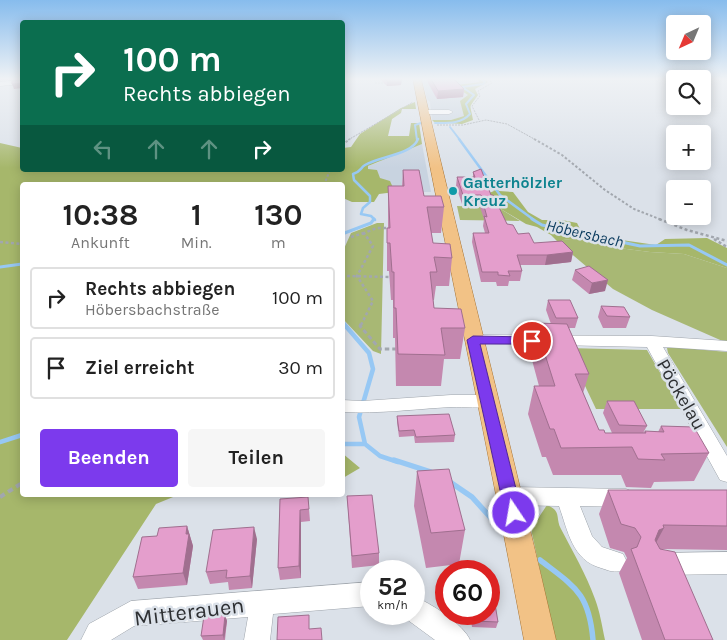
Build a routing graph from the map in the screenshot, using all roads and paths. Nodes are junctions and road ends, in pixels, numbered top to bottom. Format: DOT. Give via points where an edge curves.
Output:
graph roads {
  1 [pos="398,109"];
  2 [pos="424,109"];
  3 [pos="473,109"];
  4 [pos="449,112"];
  5 [pos="426,118"];
  6 [pos="479,120"];
  7 [pos="345,144"];
  8 [pos="398,228"];
  9 [pos="364,233"];
  10 [pos="351,237"];
  11 [pos="711,238"];
  12 [pos="727,241"];
  13 [pos="0,242"];
  14 [pos="20,244"];
  15 [pos="727,247"];
  16 [pos="347,276"];
  17 [pos="357,276"];
  18 [pos="396,277"];
  19 [pos="473,340"];
  20 [pos="652,341"];
  21 [pos="727,346"];
  22 [pos="402,349"];
  23 [pos="488,401"];
  24 [pos="358,407"];
  25 [pos="727,474"];
  26 [pos="20,484"];
  27 [pos="510,496"];
  28 [pos="0,497"];
  29 [pos="566,497"];
  30 [pos="642,498"];
  31 [pos="615,562"];
  32 [pos="727,563"];
  33 [pos="683,590"];
  34 [pos="360,595"];
  35 [pos="262,602"];
  36 [pos="425,617"];
  37 [pos="94,640"];
  38 [pos="257,640"];
  39 [pos="457,640"];
  40 [pos="540,640"];
  1 -- 7 [label="path"];
  2 -- 5 [label="main road"];
  3 -- 6 [label="path"];
  4 -- 5 [label="street"];
  5 -- 6 [label="path" via="463,125"];
  5 -- 19 [label="main road" via="447,253"];
  6 -- 11 [label="path" via="507,124 562,155 634,209"];
  8 -- 9 [label="path" via="376,228"];
  9 -- 10 [label="path"];
  9 -- 17 [label="path" via="373,246"];
  11 -- 12 [label="path"];
  11 -- 15 [label="path"];
  13 -- 14 [label="path"];
  16 -- 17 [label="path"];
  17 -- 18 [label="path"];
  17 -- 22 [label="path" via="373,301 360,326 380,349"];
  19 -- 20 [label="street"];
  19 -- 23 [label="main road"];
  20 -- 21 [label="street"];
  20 -- 25 [label="street, Pöckelau"];
  23 -- 24 [label="street"];
  23 -- 27 [label="main road"];
  26 -- 28 [label="path"];
  27 -- 29 [label="street"];
  27 -- 40 [label="main road"];
  29 -- 30 [label="street"];
  29 -- 31 [label="street" via="583,542 595,556"];
  32 -- 33 [label="street" via="664,564"];
  34 -- 35 [label="street, Mitterauen"];
  35 -- 37 [label="street, Mitterauen" via="130,614 98,633"];
  35 -- 38 [label="street, Mitterauen"];
  36 -- 39 [label="street"];
}
